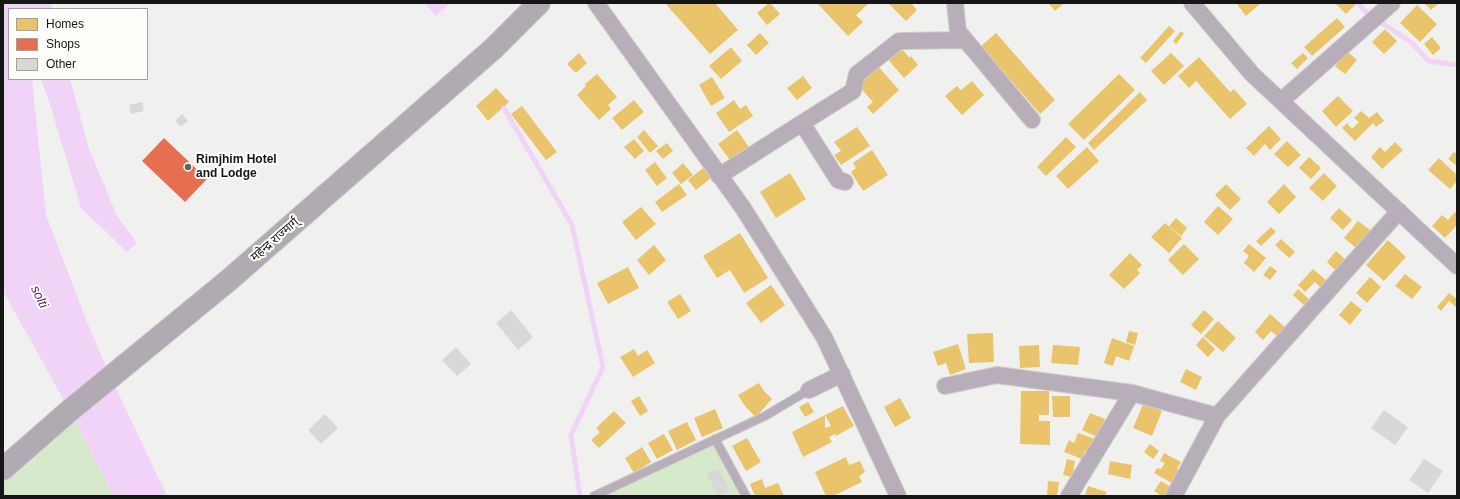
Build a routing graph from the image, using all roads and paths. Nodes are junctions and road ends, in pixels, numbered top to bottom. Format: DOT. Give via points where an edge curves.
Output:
graph roads {
  1 [pos="539,3"];
  2 [pos="596,3"];
  3 [pos="955,3"];
  4 [pos="1192,3"];
  5 [pos="1392,3"];
  6 [pos="965,40"];
  7 [pos="1281,101"];
  8 [pos="1032,120"];
  9 [pos="802,123"];
  10 [pos="719,176"];
  11 [pos="845,182"];
  12 [pos="1399,211"];
  13 [pos="1457,266"];
  14 [pos="842,374"];
  15 [pos="945,386"];
  16 [pos="809,390"];
  17 [pos="1132,393"];
  18 [pos="1217,416"];
  19 [pos="715,439"];
  20 [pos="3,469"];
  21 [pos="594,496"];
  22 [pos="746,496"];
  23 [pos="898,496"];
  24 [pos="1069,496"];
  25 [pos="1174,496"];
  1 -- 20 [label="highway, महेन्द्र राज्मार्ग्" via="494,48 229,280"];
  2 -- 10 [label="street"];
  3 -- 6 [label="street" via="958,31"];
  4 -- 7 [label="street" via="1252,74"];
  5 -- 7 [label="street"];
  6 -- 8 [label="street"];
  6 -- 9 [label="street" via="899,41 857,74 853,91"];
  7 -- 12 [label="street"];
  9 -- 10 [label="street"];
  9 -- 11 [label="street" via="838,180"];
  10 -- 14 [label="street" via="743,208 824,337"];
  12 -- 13 [label="street"];
  12 -- 18 [label="street"];
  14 -- 16 [label="street"];
  14 -- 23 [label="street"];
  15 -- 17 [label="street" via="997,375"];
  16 -- 19 [label="lane" via="765,416"];
  17 -- 18 [label="street"];
  17 -- 24 [label="street"];
  18 -- 25 [label="street"];
  19 -- 21 [label="lane"];
  19 -- 22 [label="lane"];
}
